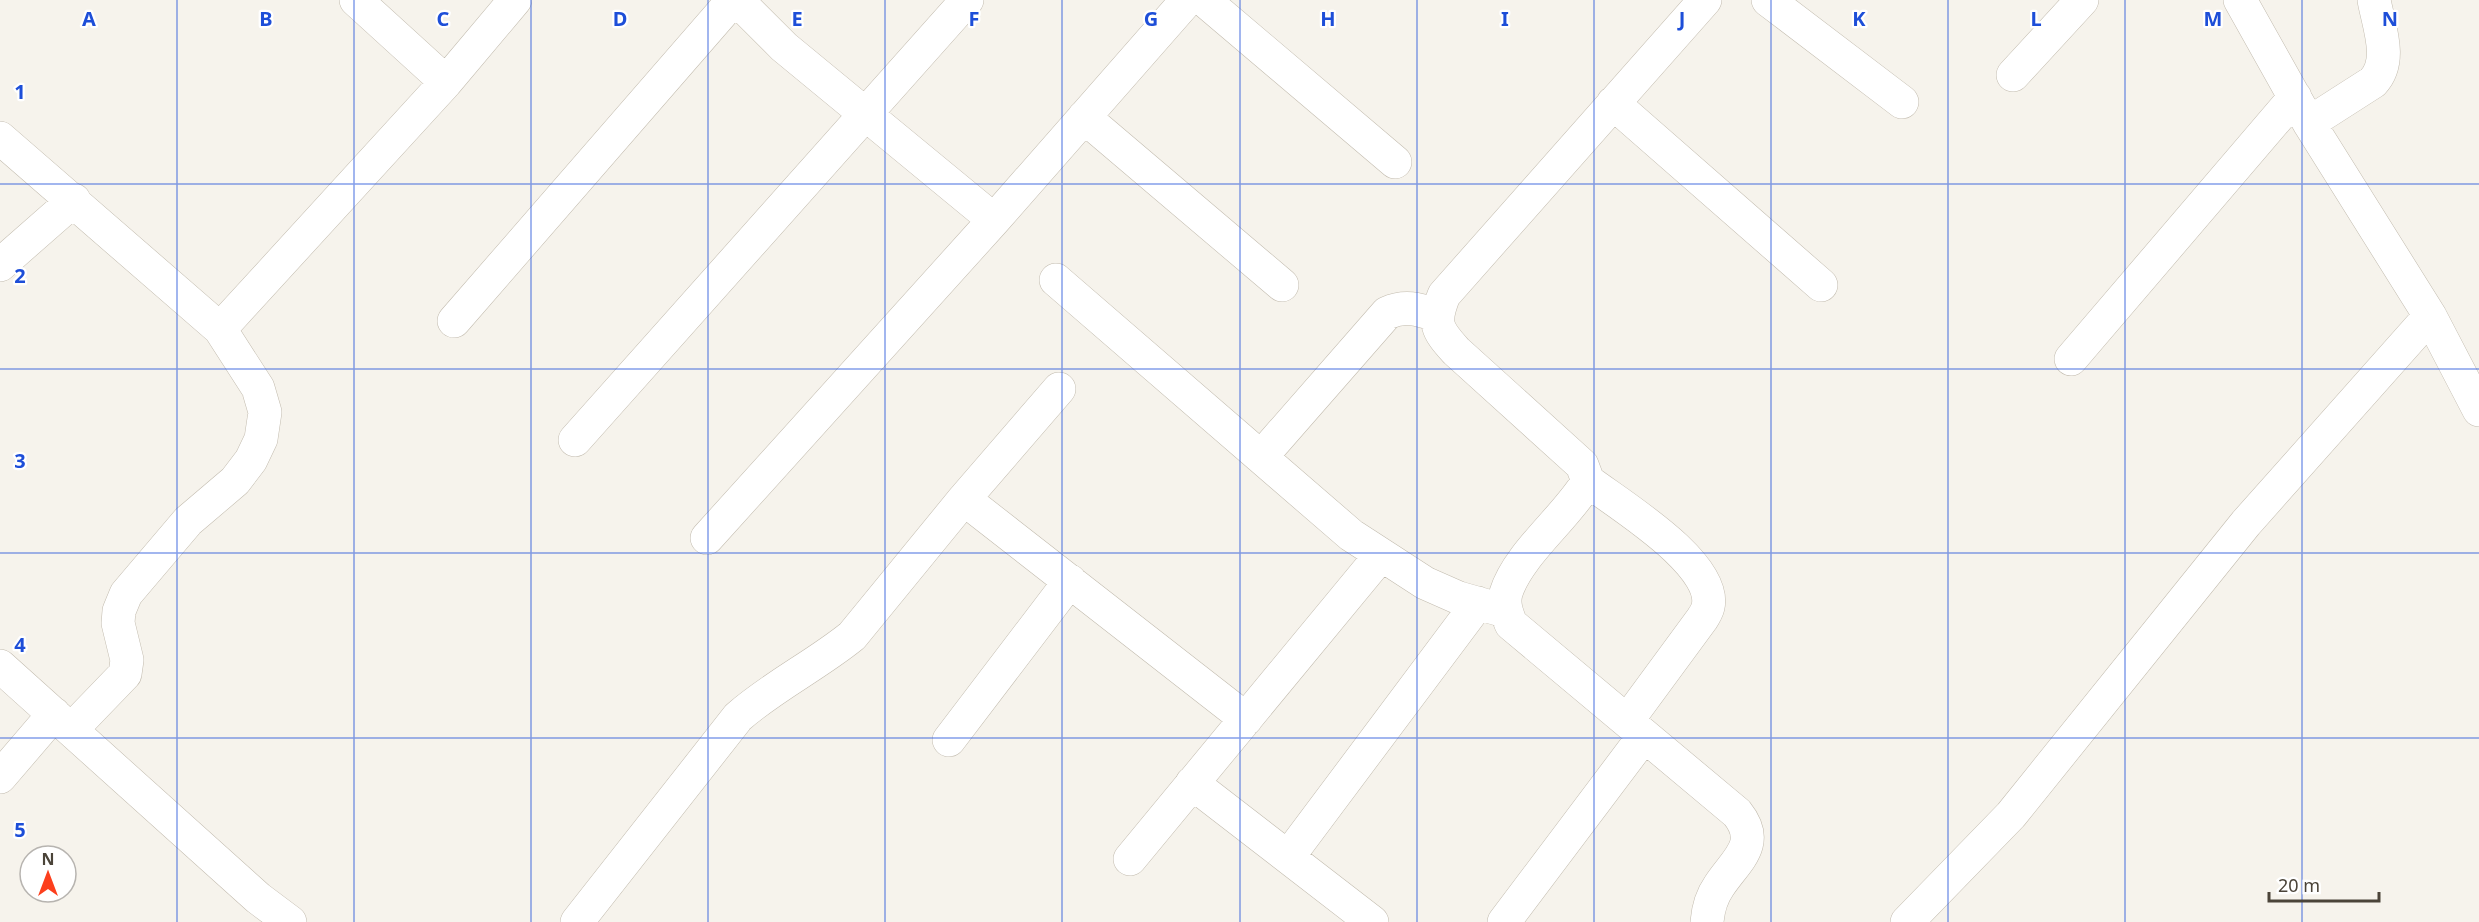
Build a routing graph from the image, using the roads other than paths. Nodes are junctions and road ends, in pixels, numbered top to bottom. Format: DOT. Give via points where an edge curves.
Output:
graph roads {
  1 [pos="356,0"];
  2 [pos="515,0"];
  3 [pos="735,0"];
  4 [pos="967,0"];
  5 [pos="1187,0"];
  6 [pos="1204,0"];
  7 [pos="1705,0"];
  8 [pos="1768,0"];
  9 [pos="2082,0"];
  10 [pos="2240,0"];
  11 [pos="2374,0"];
  12 [pos="2013,75"];
  13 [pos="446,82"];
  14 [pos="1902,102"];
  15 [pos="1613,103"];
  16 [pos="2302,110"];
  17 [pos="866,114"];
  18 [pos="1084,117"];
  19 [pos="0,138"];
  20 [pos="1395,162"];
  21 [pos="74,200"];
  22 [pos="994,220"];
  23 [pos="0,265"];
  24 [pos="1056,280"];
  25 [pos="1282,285"];
  26 [pos="1821,285"];
  27 [pos="1436,315"];
  28 [pos="2430,316"];
  29 [pos="454,321"];
  30 [pos="220,329"];
  31 [pos="2071,359"];
  32 [pos="1059,389"];
  33 [pos="2479,410"];
  34 [pos="575,440"];
  35 [pos="1261,458"];
  36 [pos="1588,481"];
  37 [pos="964,499"];
  38 [pos="707,538"];
  39 [pos="1381,555"];
  40 [pos="1070,581"];
  41 [pos="1492,607"];
  42 [pos="0,666"];
  43 [pos="1246,719"];
  44 [pos="63,721"];
  45 [pos="1636,729"];
  46 [pos="949,740"];
  47 [pos="0,777"];
  48 [pos="1192,783"];
  49 [pos="1288,857"];
  50 [pos="1130,859"];
  51 [pos="290,922"];
  52 [pos="577,922"];
  53 [pos="1372,922"];
  54 [pos="1504,922"];
  55 [pos="1707,922"];
  56 [pos="1907,922"];
  1 -- 13 [label="street"];
  2 -- 13 [label="street"];
  3 -- 17 [label="street" via="784,47"];
  3 -- 29 [label="street"];
  4 -- 17 [label="street"];
  5 -- 18 [label="street"];
  6 -- 20 [label="street"];
  7 -- 15 [label="street"];
  8 -- 14 [label="street"];
  9 -- 12 [label="street"];
  10 -- 16 [label="street"];
  11 -- 16 [label="street" via="2385,62 2382,73 2373,82"];
  13 -- 30 [label="street"];
  15 -- 26 [label="street"];
  15 -- 27 [label="street" via="1444,295"];
  16 -- 28 [label="street"];
  16 -- 31 [label="street"];
  17 -- 22 [label="street"];
  17 -- 34 [label="street"];
  18 -- 22 [label="street"];
  18 -- 25 [label="street"];
  19 -- 21 [label="street"];
  21 -- 23 [label="street"];
  21 -- 30 [label="street"];
  22 -- 38 [label="street"];
  24 -- 35 [label="street"];
  27 -- 35 [label="street" via="1416,308 1387,313"];
  27 -- 36 [label="street" via="1440,333 1456,351 1582,465"];
  28 -- 33 [label="street"];
  28 -- 56 [label="street" via="2246,523 2011,816"];
  30 -- 44 [label="street" via="258,388 266,412 261,439 235,481 188,521 126,594 118,623 127,660 124,674"];
  32 -- 37 [label="street"];
  35 -- 39 [label="street" via="1351,535"];
  36 -- 41 [label="street" via="1514,575 1505,595"];
  36 -- 45 [label="street" via="1679,549 1696,569 1707,593 1708,606 1702,619"];
  37 -- 40 [label="street"];
  37 -- 52 [label="street" via="852,636 761,696 738,717"];
  39 -- 41 [label="street" via="1425,583"];
  39 -- 43 [label="street"];
  40 -- 43 [label="street"];
  40 -- 46 [label="street"];
  41 -- 45 [label="street"];
  41 -- 49 [label="street"];
  42 -- 44 [label="street"];
  43 -- 48 [label="street"];
  44 -- 47 [label="street"];
  44 -- 51 [label="street" via="258,898"];
  45 -- 54 [label="street"];
  45 -- 55 [label="street" via="1748,826 1743,855 1717,888"];
  48 -- 49 [label="street"];
  48 -- 50 [label="street"];
  49 -- 53 [label="street"];
}
